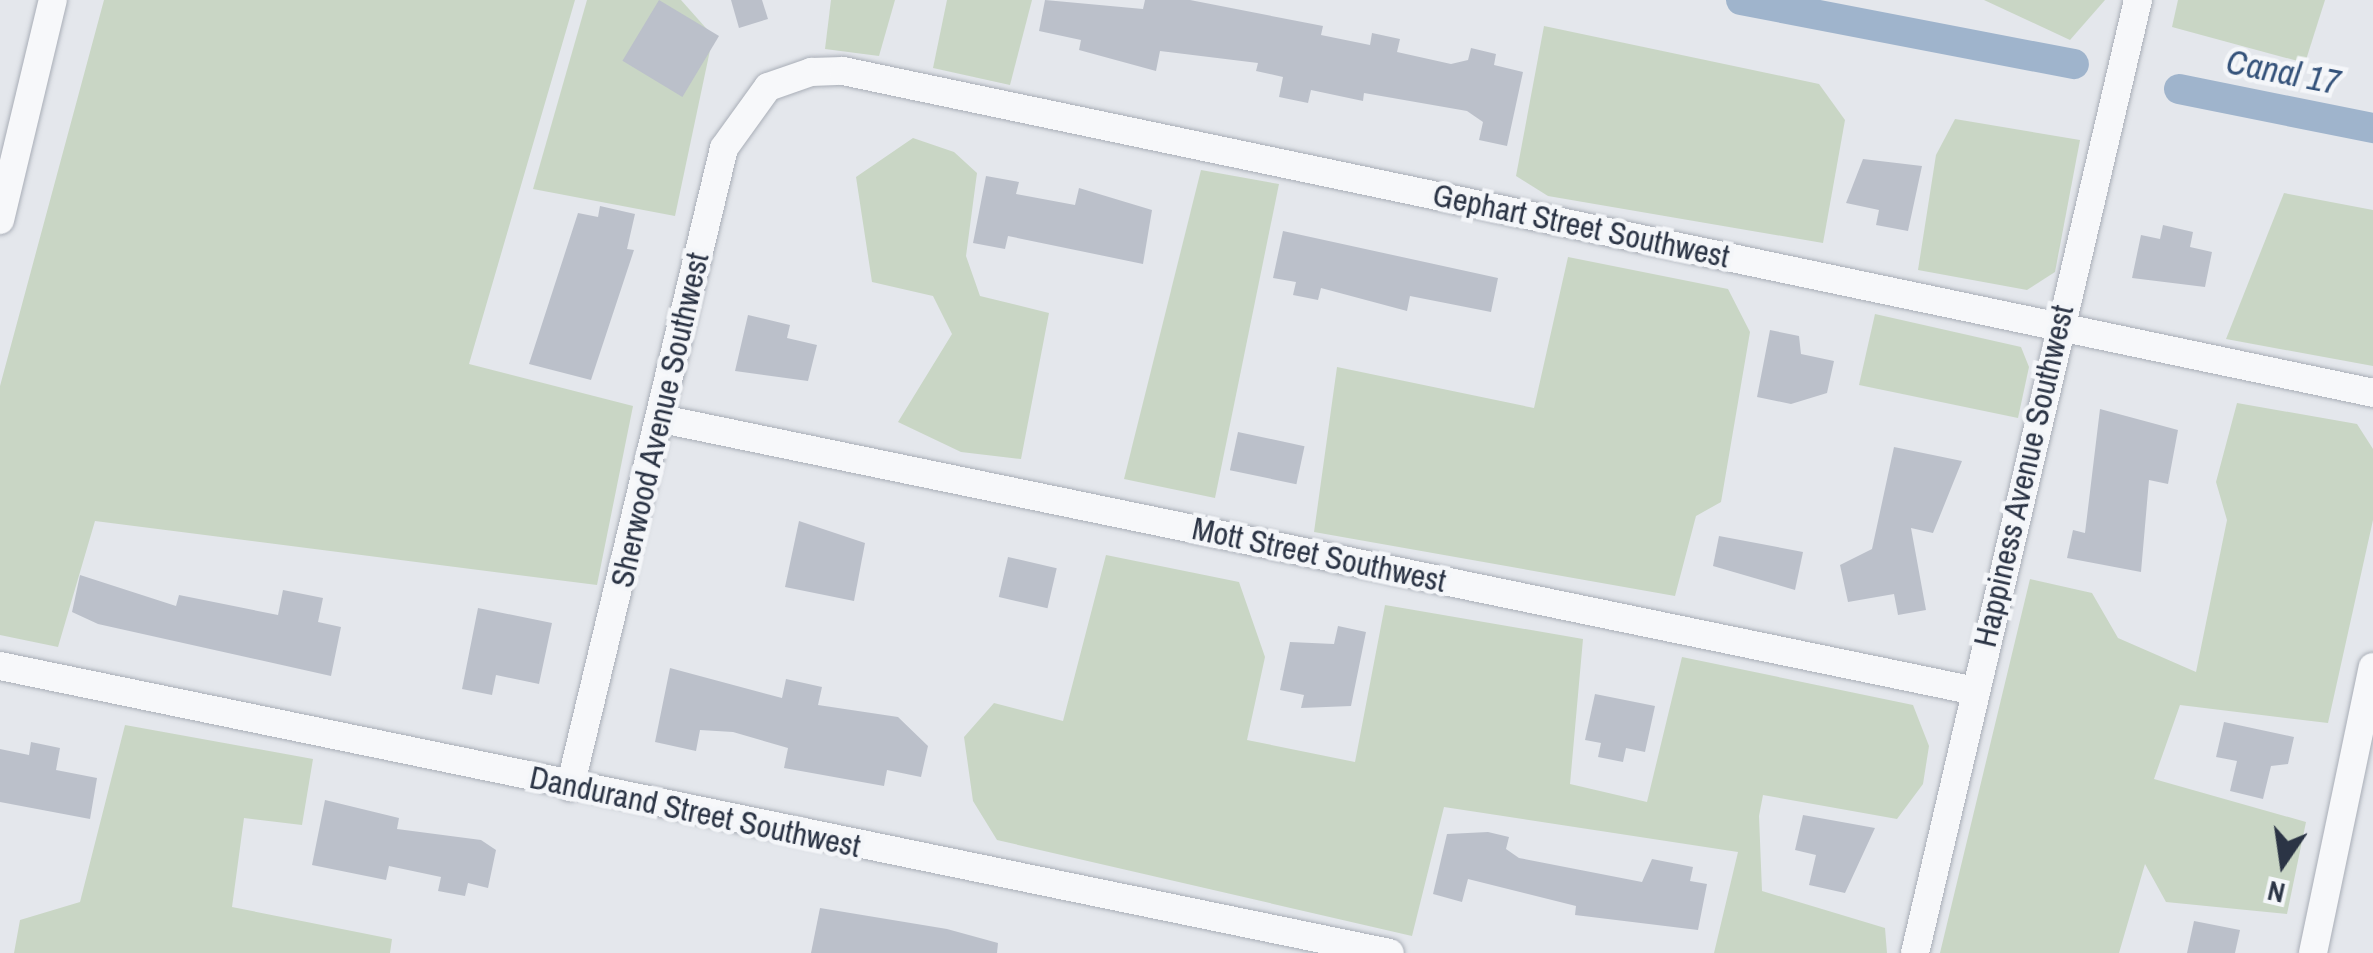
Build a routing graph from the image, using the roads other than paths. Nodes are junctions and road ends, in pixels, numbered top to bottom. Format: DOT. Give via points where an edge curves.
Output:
graph roads {
  1 [pos="52,0"];
  2 [pos="2138,0"];
  3 [pos="788,78"];
  4 [pos="0,220"];
  5 [pos="2057,326"];
  6 [pos="2373,393"];
  7 [pos="662,420"];
  8 [pos="0,666"];
  9 [pos="2373,667"];
  10 [pos="1976,692"];
  11 [pos="2363,766"];
  12 [pos="570,786"];
  13 [pos="1390,953"];
  14 [pos="1915,953"];
  15 [pos="2313,953"];
  1 -- 4 [label="street"];
  2 -- 5 [label="street, Happiness Avenue Southwest"];
  3 -- 5 [label="street, Gephart Street Southwest" via="843,71"];
  3 -- 7 [label="street, Sherwood Avenue Southwest" via="744,108 724,148"];
  5 -- 6 [label="street, Gephart Street Southwest"];
  5 -- 10 [label="street, Happiness Avenue Southwest"];
  7 -- 10 [label="street, Mott Street Southwest"];
  7 -- 12 [label="street, Sherwood Avenue Southwest"];
  8 -- 12 [label="street, Dandurand Street Southwest"];
  9 -- 11 [label="street"];
  10 -- 14 [label="street, Happiness Avenue Southwest"];
  11 -- 15 [label="street"];
  12 -- 13 [label="street, Dandurand Street Southwest"];
}
